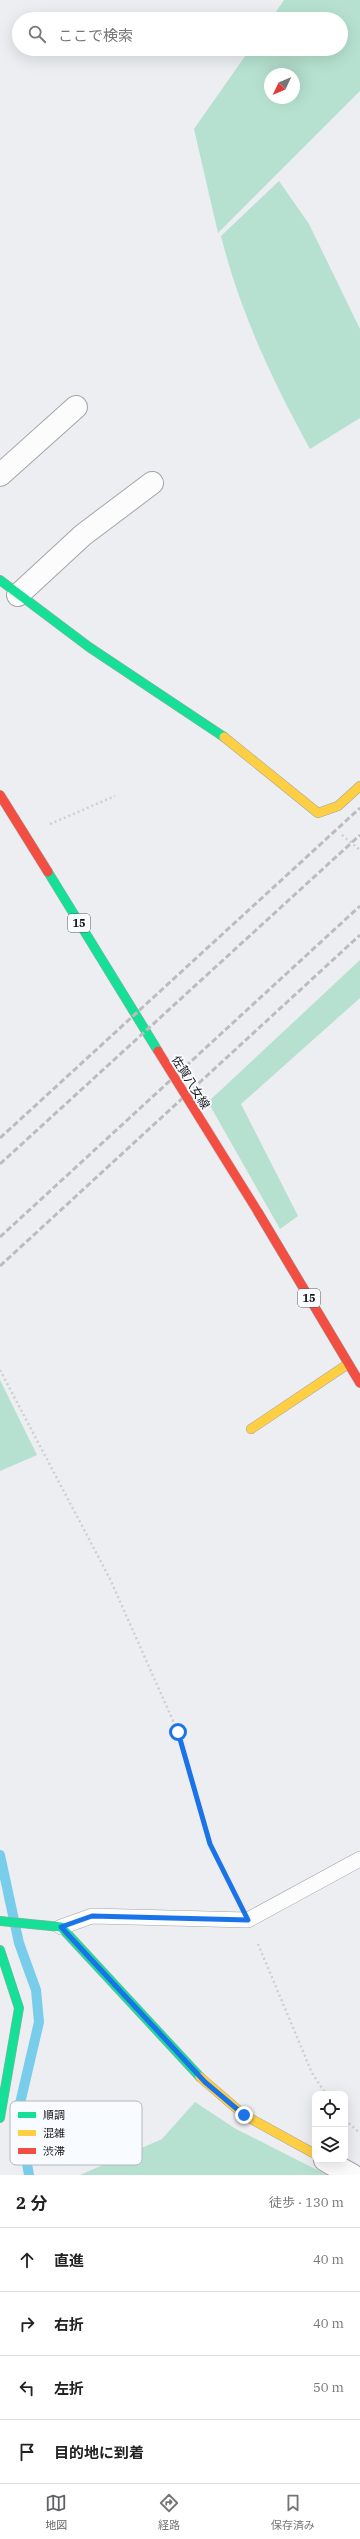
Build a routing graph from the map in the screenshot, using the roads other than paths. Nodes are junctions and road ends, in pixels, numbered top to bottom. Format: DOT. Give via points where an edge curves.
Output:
graph roads {
  1 [pos="76,407"];
  2 [pos="0,475"];
  3 [pos="152,483"];
  4 [pos="0,580"];
  5 [pos="18,595"];
  6 [pos="360,786"];
  7 [pos="0,795"];
  8 [pos="13,826"];
  9 [pos="348,1364"];
  10 [pos="360,1383"];
  11 [pos="251,1429"];
  12 [pos="360,1859"];
  13 [pos="0,1921"];
  14 [pos="61,1927"];
  15 [pos="0,1950"];
  16 [pos="0,2118"];
  17 [pos="312,2152"];
  18 [pos="330,2163"];
  19 [pos="352,2175"];
  1 -- 2 [label="street"];
  3 -- 5 [label="street" via="83,536"];
  4 -- 5 [label="street"];
  5 -- 6 [label="street" via="89,647 210,726 318,813 338,806"];
  7 -- 8 [label="street, 佐賀八女線 / 15"];
  8 -- 9 [label="street, 佐賀八女線 / 15, bridge" via="158,1051"];
  9 -- 10 [label="street, 佐賀八女線 / 15"];
  9 -- 11 [label="street"];
  12 -- 14 [label="lane" via="248,1920 92,1916"];
  13 -- 14 [label="street"];
  14 -- 17 [label="street" via="205,2082 244,2115"];
  15 -- 16 [label="street" via="19,2008"];
  18 -- 19 [label="street"];
}
